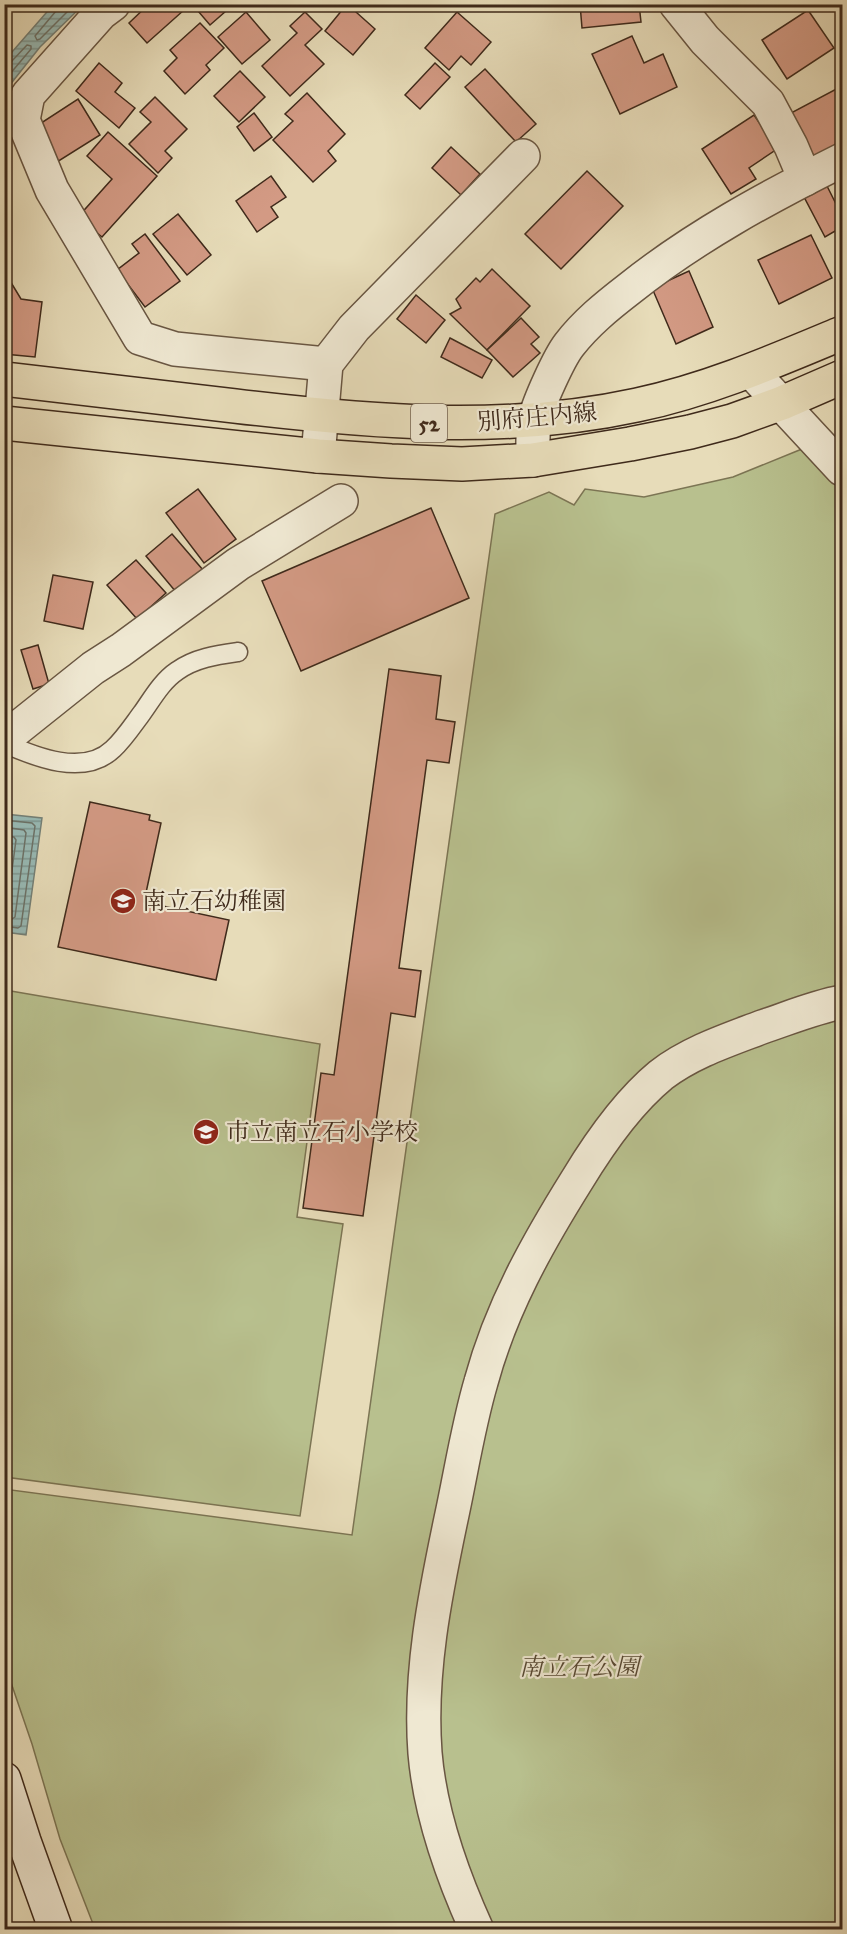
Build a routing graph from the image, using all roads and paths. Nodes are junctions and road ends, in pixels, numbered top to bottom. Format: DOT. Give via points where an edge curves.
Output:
graph roads {
  1 [pos="113,4"];
  2 [pos="676,4"];
  3 [pos="524,156"];
  4 [pos="843,160"];
  5 [pos="805,179"];
  6 [pos="843,333"];
  7 [pos="326,364"];
  8 [pos="751,371"];
  9 [pos="843,377"];
  10 [pos="4,379"];
  11 [pos="782,403"];
  12 [pos="321,416"];
  13 [pos="534,421"];
  14 [pos="4,423"];
  15 [pos="318,456"];
  16 [pos="533,460"];
  17 [pos="843,469"];
  18 [pos="341,501"];
  19 [pos="238,652"];
  20 [pos="4,739"];
  21 [pos="4,743"];
  22 [pos="843,1002"];
  23 [pos="4,1779"];
  24 [pos="54,1928"];
  25 [pos="477,1929"];
  1 -- 7 [label="street" via="28,95 23,120 52,190 140,338 175,349"];
  2 -- 5 [label="street" via="705,40 768,103"];
  3 -- 7 [label="street" via="354,328"];
  4 -- 5 [label="street"];
  5 -- 13 [label="street" via="712,231 654,269 597,314 568,346"];
  6 -- 8 [label="main road, 別府庄内線 / 52"];
  7 -- 12 [label="street"];
  8 -- 11 [label="street"];
  8 -- 13 [label="main road, 別府庄内線 / 52" via="637,405"];
  9 -- 11 [label="main road, 別府庄内線 / 52"];
  10 -- 12 [label="main road, 別府庄内線 / 52"];
  11 -- 16 [label="main road, 別府庄内線 / 52" via="690,432"];
  11 -- 17 [label="street"];
  12 -- 13 [label="main road, 別府庄内線 / 52" via="460,424"];
  12 -- 15 [label="street"];
  13 -- 16 [label="street"];
  14 -- 15 [label="main road, 別府庄内線 / 52"];
  15 -- 16 [label="main road, 別府庄内線 / 52" via="462,464"];
  18 -- 20 [label="street" via="238,564 75,682"];
  19 -- 21 [label="lane" via="195,661 177,671 159,688 112,750 97,758 78,763 56,762"];
  22 -- 25 [label="street" via="715,1045 680,1063 650,1086 612,1128 551,1220 498,1330 481,1383 440,1575 427,1658 425,1750 433,1800 461,1893"];
  23 -- 24 [label="street"];
}
